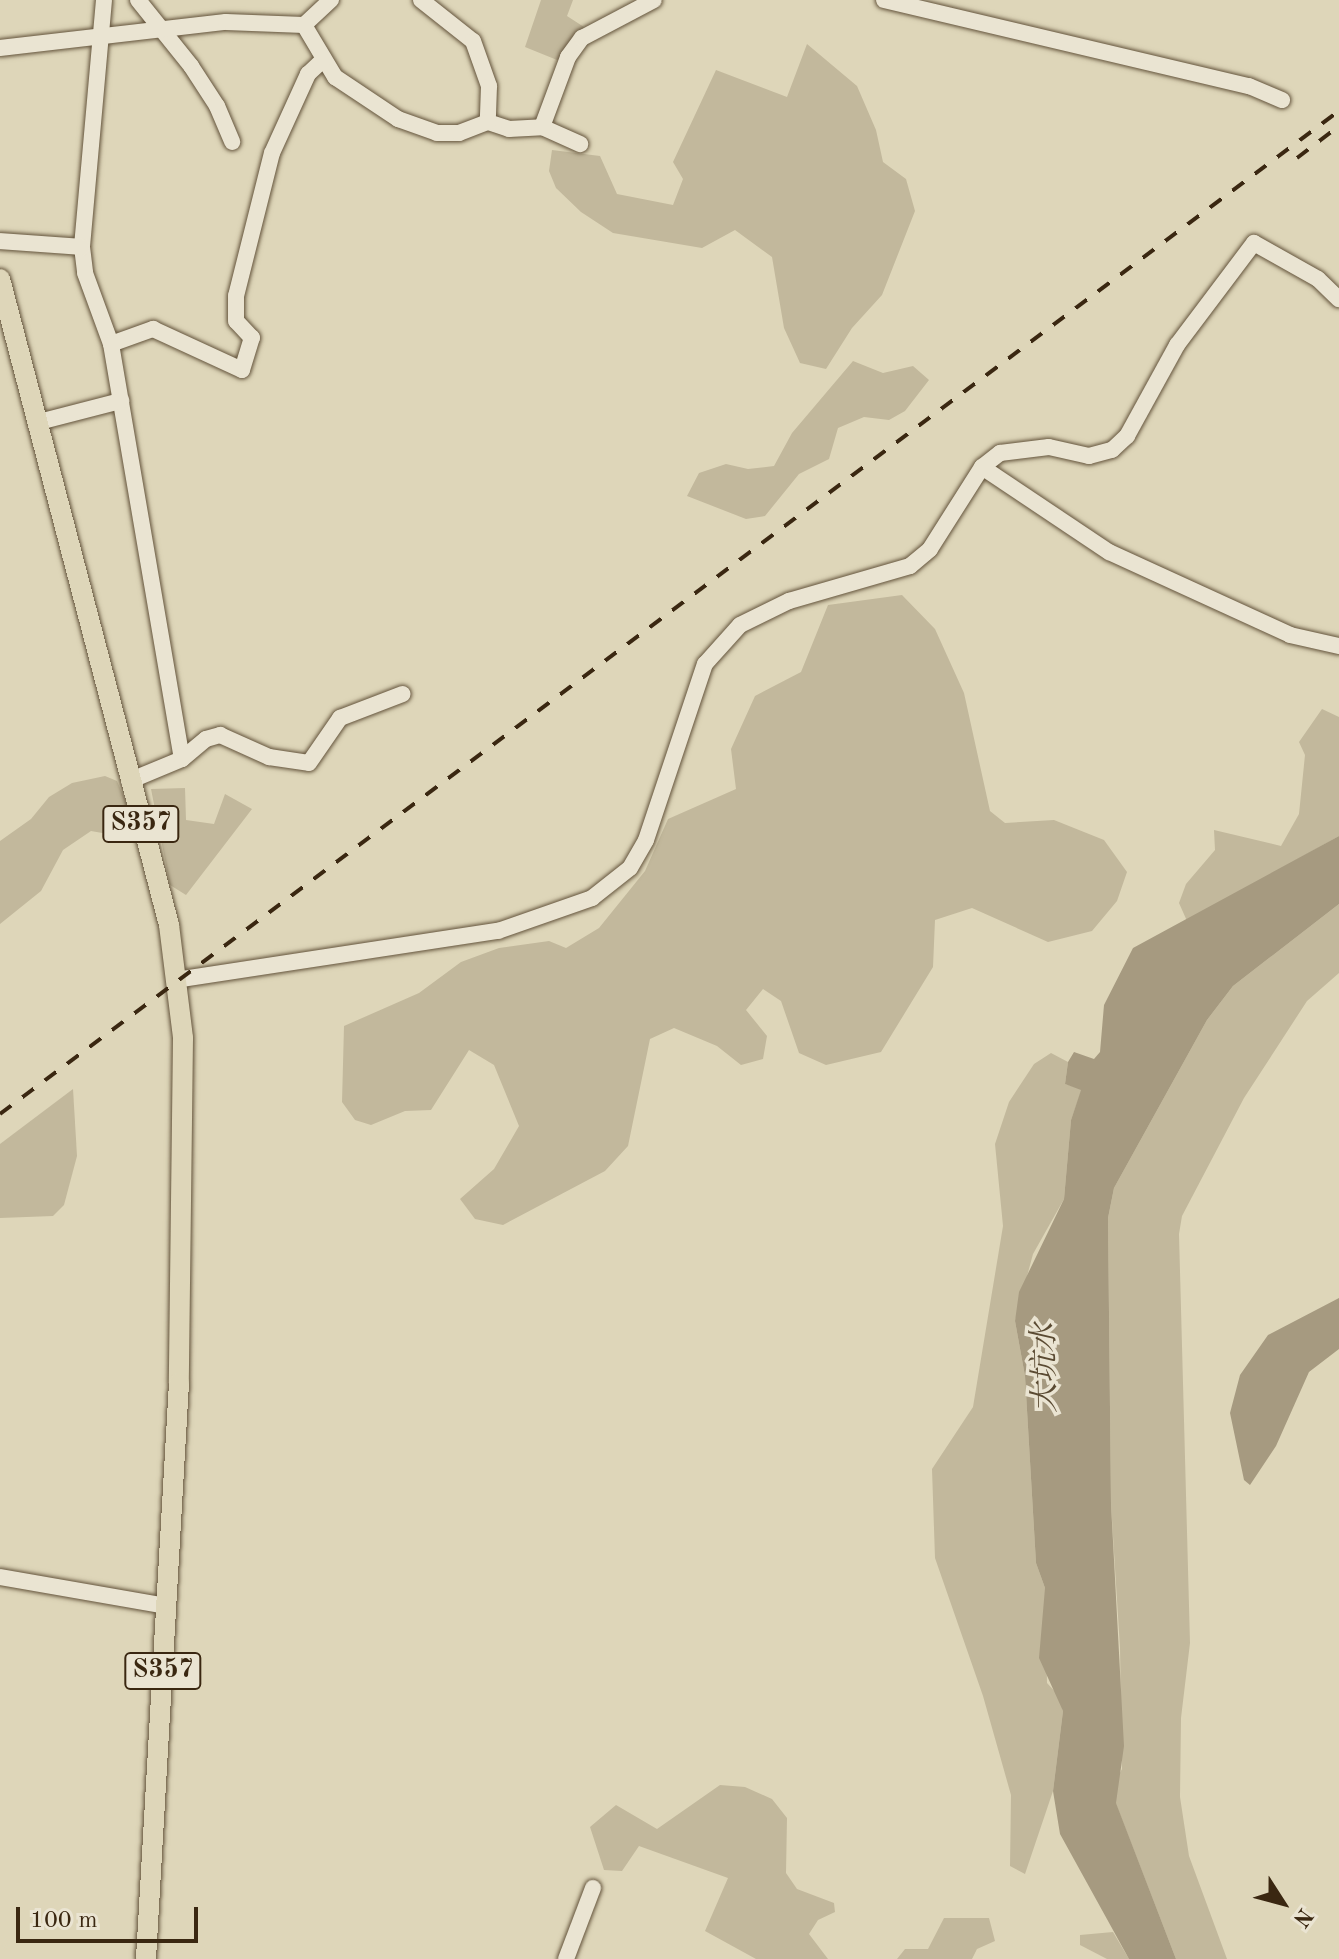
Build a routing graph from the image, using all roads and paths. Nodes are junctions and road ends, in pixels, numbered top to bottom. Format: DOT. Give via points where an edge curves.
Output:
graph roads {
  1 [pos="104,0"];
  2 [pos="138,0"];
  3 [pos="331,0"];
  4 [pos="421,0"];
  5 [pos="654,0"];
  6 [pos="884,0"];
  7 [pos="304,25"];
  8 [pos="161,29"];
  9 [pos="100,36"];
  10 [pos="0,48"];
  11 [pos="323,60"];
  12 [pos="1282,100"];
  13 [pos="488,122"];
  14 [pos="542,127"];
  15 [pos="232,142"];
  16 [pos="580,144"];
  17 [pos="0,241"];
  18 [pos="82,247"];
  19 [pos="0,279"];
  20 [pos="1339,299"];
  21 [pos="111,344"];
  22 [pos="121,401"];
  23 [pos="39,422"];
  24 [pos="982,467"];
  25 [pos="1339,646"];
  26 [pos="403,694"];
  27 [pos="182,759"];
  28 [pos="129,781"];
  29 [pos="176,980"];
  30 [pos="0,1577"];
  31 [pos="166,1606"];
  32 [pos="593,1888"];
  33 [pos="146,1959"];
  34 [pos="566,1959"];
  1 -- 9 [label="street"];
  2 -- 8 [label="street"];
  3 -- 7 [label="street"];
  4 -- 13 [label="street" via="473,41 489,86"];
  5 -- 14 [label="street" via="582,38 568,57"];
  6 -- 12 [label="street" via="1224,80"];
  7 -- 8 [label="street" via="226,22"];
  7 -- 11 [label="street"];
  8 -- 9 [label="street"];
  8 -- 15 [label="street" via="217,106"];
  9 -- 10 [label="street"];
  9 -- 18 [label="street"];
  11 -- 13 [label="street" via="335,77 368,101 419,128 459,133"];
  11 -- 21 [label="street" via="308,74 272,153 236,296 236,321 252,338 242,370 153,329"];
  13 -- 14 [label="street" via="509,129"];
  14 -- 16 [label="street"];
  17 -- 18 [label="street"];
  18 -- 21 [label="street" via="85,273"];
  19 -- 23 [label="main road, S357"];
  20 -- 24 [label="street" via="1318,279 1254,243 1177,345 1138,417 1112,450 1089,456 1049,447 1017,448"];
  21 -- 22 [label="street"];
  22 -- 23 [label="street"];
  22 -- 27 [label="street"];
  23 -- 28 [label="main road, S357" via="104,663"];
  24 -- 25 [label="street" via="1109,552 1290,635"];
  24 -- 29 [label="street" via="930,549 910,566 789,601 740,625 716,646 705,664 646,840 630,868 592,898 498,931"];
  26 -- 27 [label="street" via="340,718 309,763 269,757 220,735 206,739"];
  27 -- 28 [label="street"];
  28 -- 29 [label="main road, S357" via="169,925"];
  29 -- 31 [label="main road, S357" via="183,1038 179,1383"];
  30 -- 31 [label="street"];
  31 -- 33 [label="main road, S357"];
  32 -- 34 [label="street"];
}
